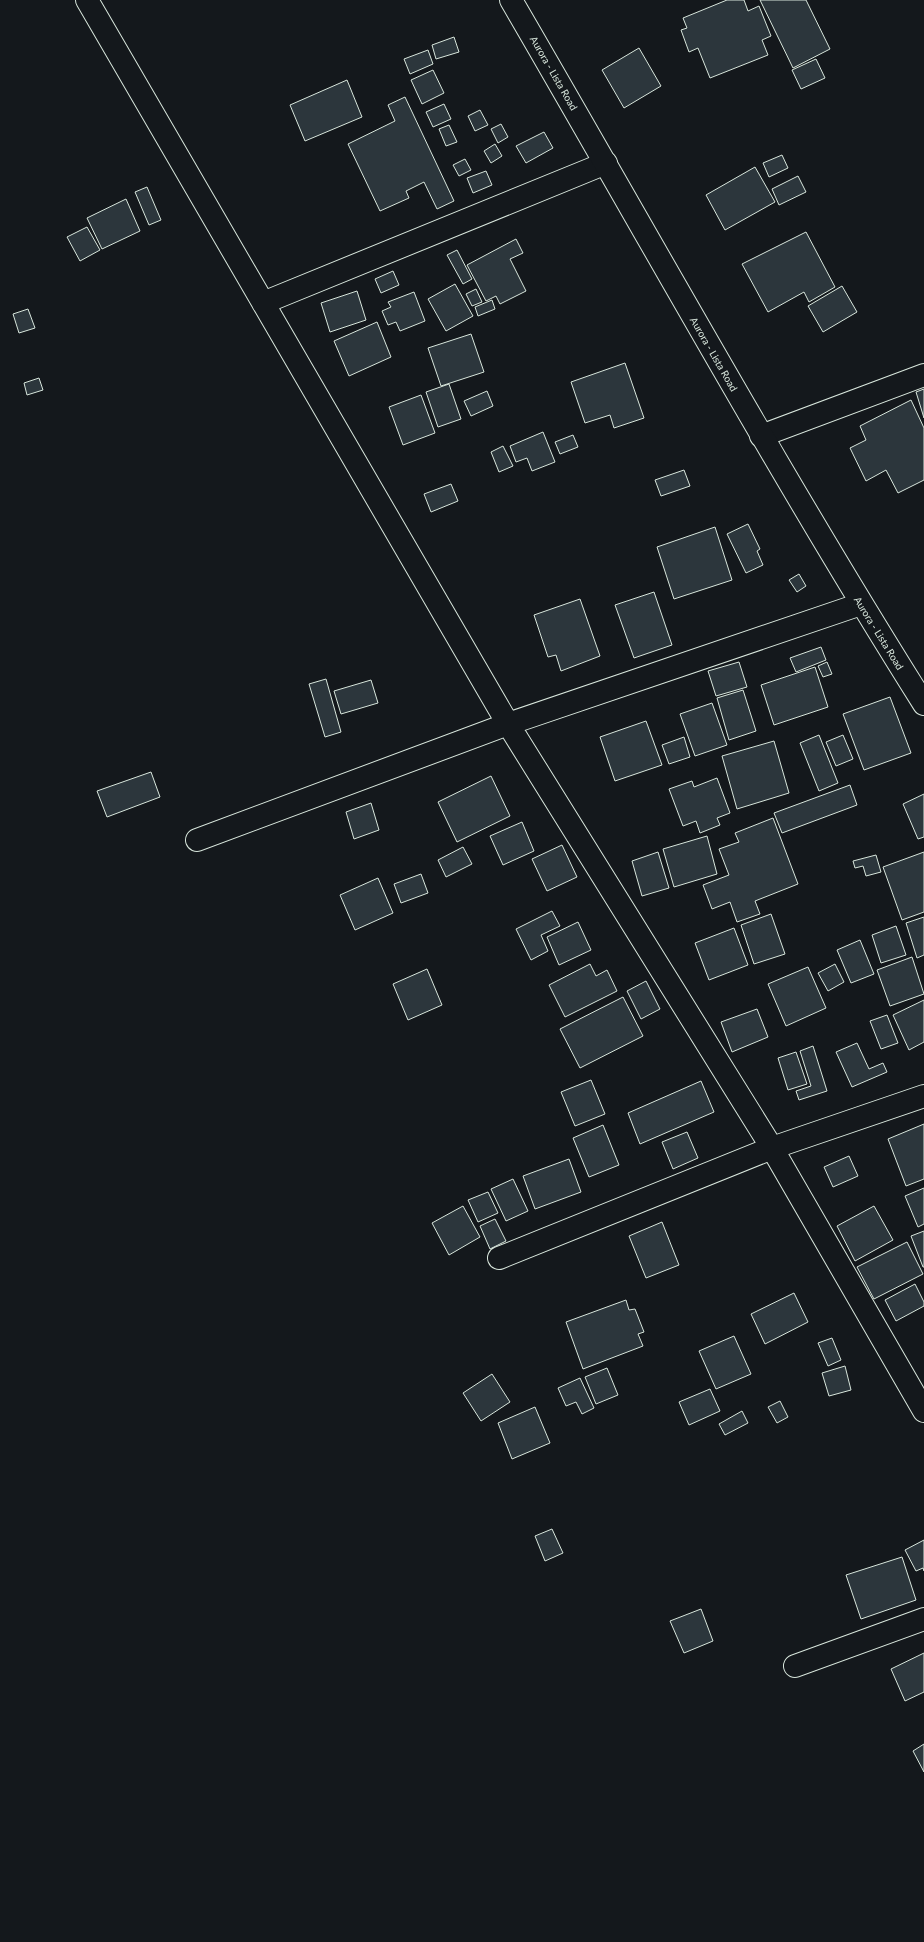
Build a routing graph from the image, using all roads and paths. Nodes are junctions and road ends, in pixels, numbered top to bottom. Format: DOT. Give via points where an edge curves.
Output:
graph roads {
  1 [pos="88,0"];
  2 [pos="512,0"];
  3 [pos="606,163"];
  4 [pos="262,303"];
  5 [pos="924,376"];
  6 [pos="761,436"];
  7 [pos="861,604"];
  8 [pos="924,704"];
  9 [pos="508,724"];
  10 [pos="197,840"];
  11 [pos="924,1096"];
  12 [pos="772,1148"];
  13 [pos="499,1258"];
  14 [pos="924,1411"];
  15 [pos="924,1619"];
  16 [pos="795,1666"];
  1 -- 4 [label="street"];
  2 -- 3 [label="street, Aurora - Lista Road"];
  3 -- 4 [label="street"];
  3 -- 6 [label="street, Aurora - Lista Road"];
  4 -- 9 [label="street"];
  5 -- 6 [label="street"];
  6 -- 7 [label="street, Aurora - Lista Road"];
  7 -- 8 [label="street, Aurora - Lista Road"];
  7 -- 9 [label="street"];
  9 -- 10 [label="street"];
  9 -- 12 [label="street"];
  11 -- 12 [label="street"];
  12 -- 13 [label="street"];
  12 -- 14 [label="street"];
  15 -- 16 [label="street"];
}
